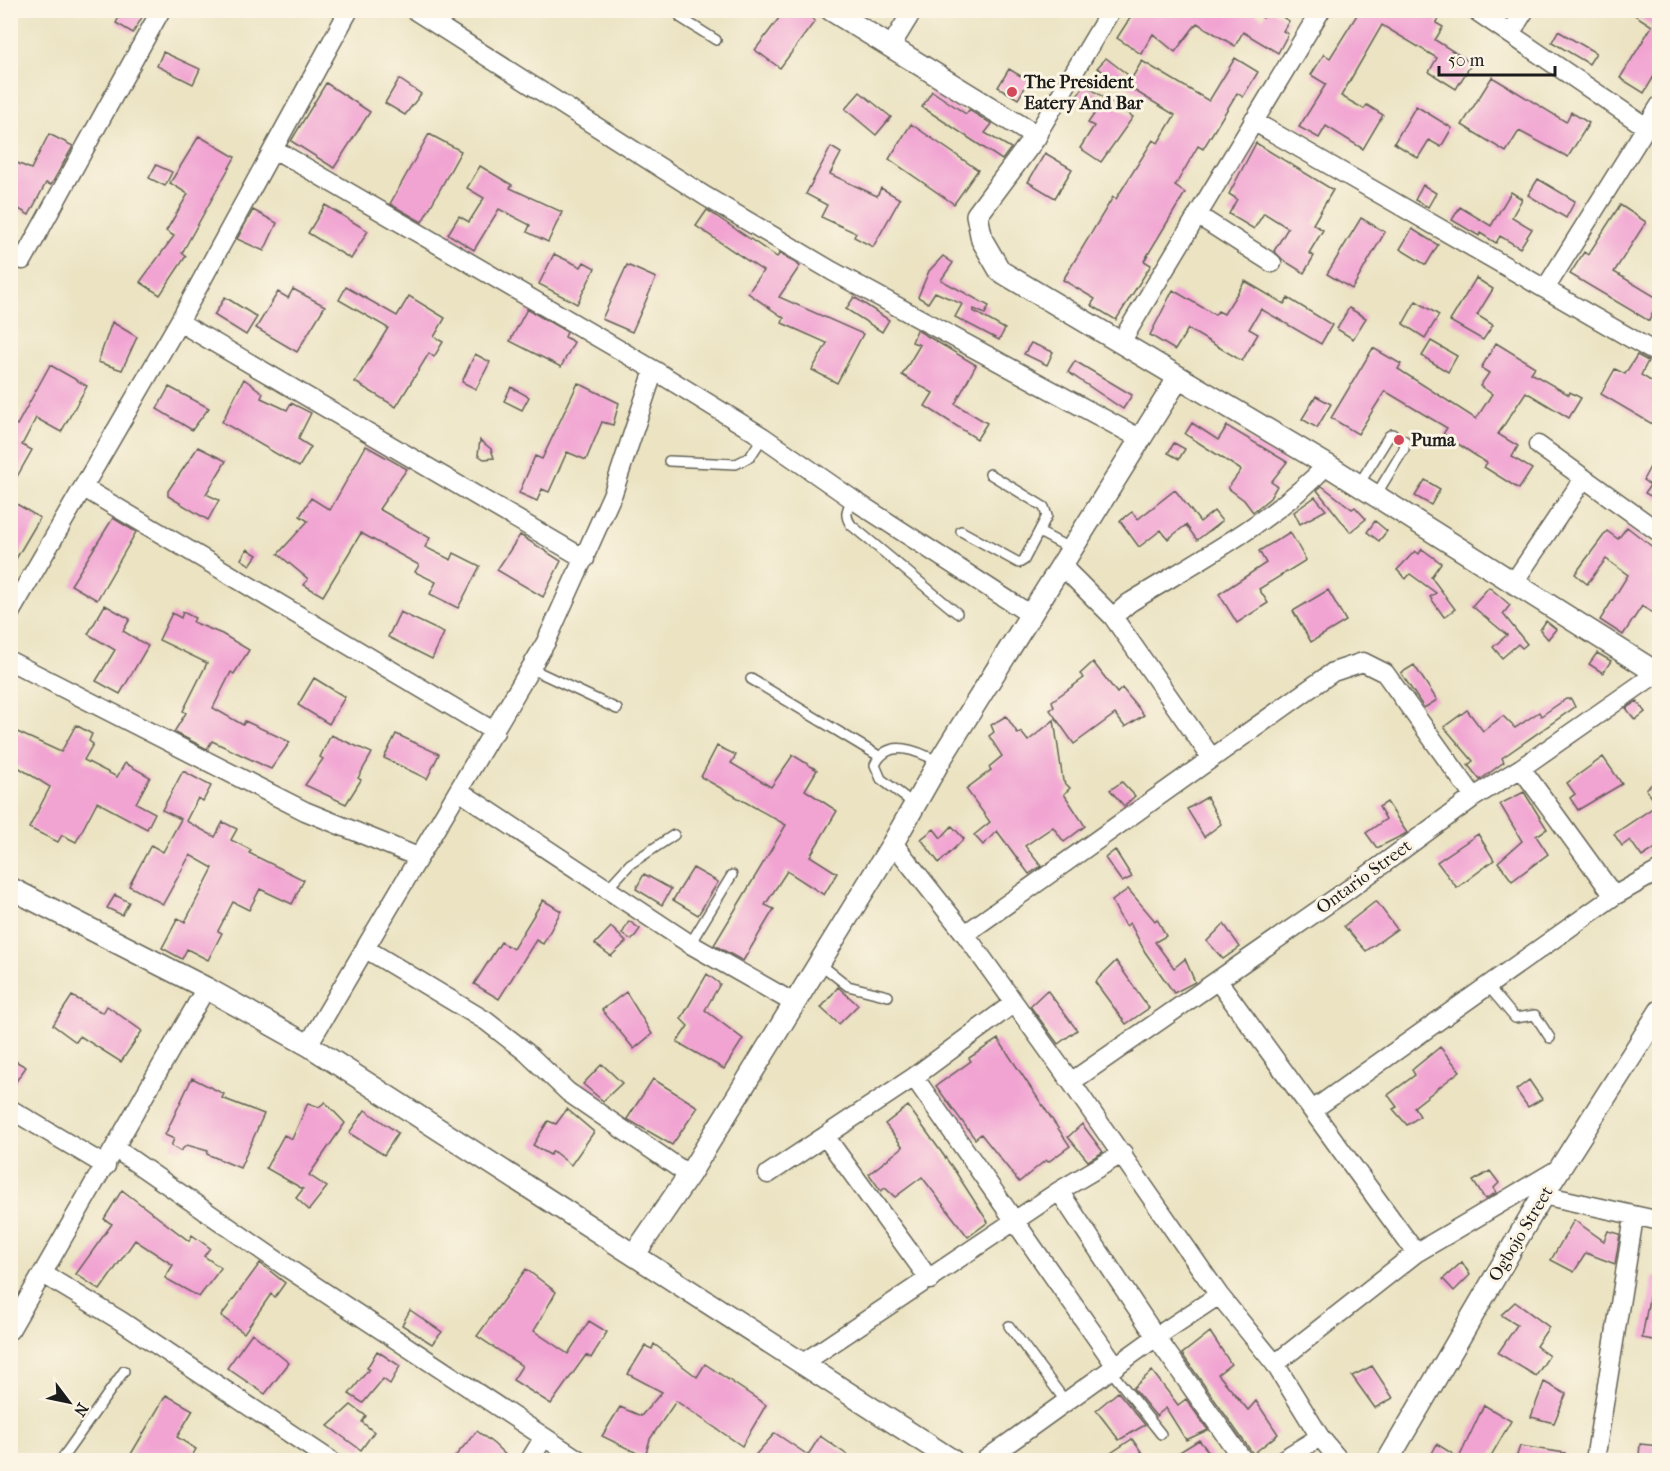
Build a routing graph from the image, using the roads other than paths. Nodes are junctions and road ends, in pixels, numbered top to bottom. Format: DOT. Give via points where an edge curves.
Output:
graph roads {
  1 [pos="161,10"];
  2 [pos="349,10"];
  3 [pos="414,10"];
  4 [pos="679,10"];
  5 [pos="831,10"];
  6 [pos="913,10"];
  7 [pos="1112,10"];
  8 [pos="1321,10"];
  9 [pos="1475,10"];
  10 [pos="1525,10"];
  11 [pos="1510,34"];
  12 [pos="716,40"];
  13 [pos="891,46"];
  14 [pos="1659,105"];
  15 [pos="1253,121"];
  16 [pos="1646,127"];
  17 [pos="1036,136"];
  18 [pos="274,148"];
  19 [pos="1197,215"];
  20 [pos="23,261"];
  21 [pos="1272,263"];
  22 [pos="1545,289"];
  23 [pos="179,322"];
  24 [pos="1121,342"];
  25 [pos="1659,355"];
  26 [pos="654,370"];
  27 [pos="1179,378"];
  28 [pos="763,437"];
  29 [pos="1141,439"];
  30 [pos="1538,446"];
  31 [pos="669,460"];
  32 [pos="1327,465"];
  33 [pos="990,474"];
  34 [pos="1584,478"];
  35 [pos="84,488"];
  36 [pos="1367,490"];
  37 [pos="852,500"];
  38 [pos="961,531"];
  39 [pos="1039,532"];
  40 [pos="1659,533"];
  41 [pos="1067,558"];
  42 [pos="585,559"];
  43 [pos="1514,582"];
  44 [pos="10,612"];
  45 [pos="957,613"];
  46 [pos="1031,615"];
  47 [pos="1113,617"];
  48 [pos="10,661"];
  49 [pos="532,669"];
  50 [pos="1658,674"];
  51 [pos="751,679"];
  52 [pos="617,709"];
  53 [pos="495,732"];
  54 [pos="879,756"];
  55 [pos="1211,757"];
  56 [pos="939,762"];
  57 [pos="1521,768"];
  58 [pos="459,791"];
  59 [pos="1474,797"];
  60 [pos="914,804"];
  61 [pos="674,835"];
  62 [pos="893,843"];
  63 [pos="417,856"];
  64 [pos="1659,870"];
  65 [pos="732,875"];
  66 [pos="10,888"];
  67 [pos="607,889"];
  68 [pos="1614,896"];
  69 [pos="964,934"];
  70 [pos="690,944"];
  71 [pos="366,950"];
  72 [pos="818,963"];
  73 [pos="1218,981"];
  74 [pos="1488,986"];
  75 [pos="206,988"];
  76 [pos="888,996"];
  77 [pos="794,1003"];
  78 [pos="1014,1003"];
  79 [pos="1659,1011"];
  80 [pos="1550,1038"];
  81 [pos="308,1045"];
  82 [pos="914,1077"];
  83 [pos="1071,1082"];
  84 [pos="10,1109"];
  85 [pos="1314,1109"];
  86 [pos="825,1136"];
  87 [pos="116,1149"];
  88 [pos="1123,1153"];
  89 [pos="1564,1165"];
  90 [pos="106,1166"];
  91 [pos="768,1174"];
  92 [pos="689,1175"];
  93 [pos="1059,1191"];
  94 [pos="1544,1195"];
  95 [pos="1634,1217"];
  96 [pos="1016,1221"];
  97 [pos="1659,1221"];
  98 [pos="1416,1253"];
  99 [pos="634,1256"];
  100 [pos="45,1275"];
  101 [pos="930,1280"];
  102 [pos="1219,1295"];
  103 [pos="1009,1326"];
  104 [pos="11,1329"];
  105 [pos="1156,1337"];
  106 [pos="803,1364"];
  107 [pos="1275,1364"];
  108 [pos="1113,1368"];
  109 [pos="124,1371"];
  110 [pos="1066,1402"];
  111 [pos="1161,1434"];
  112 [pos="544,1437"];
  113 [pos="1320,1437"];
  114 [pos="61,1461"];
  115 [pos="330,1461"];
  116 [pos="530,1461"];
  117 [pos="579,1461"];
  118 [pos="952,1461"];
  119 [pos="985,1461"];
  120 [pos="1243,1461"];
  121 [pos="1282,1461"];
  122 [pos="1339,1461"];
  123 [pos="1388,1461"];
  124 [pos="1595,1461"];
  1 -- 20 [label="street"];
  2 -- 18 [label="street"];
  3 -- 29 [label="street" via="812,260"];
  4 -- 12 [label="lane" via="681,18"];
  5 -- 13 [label="street"];
  6 -- 13 [label="street"];
  7 -- 17 [label="street"];
  8 -- 15 [label="street"];
  9 -- 11 [label="street"];
  10 -- 11 [label="street"];
  11 -- 16 [label="street"];
  13 -- 17 [label="street"];
  14 -- 16 [label="street"];
  15 -- 19 [label="street"];
  15 -- 22 [label="street"];
  16 -- 22 [label="street"];
  17 -- 24 [label="street" via="978,215 988,255 1007,276"];
  18 -- 23 [label="street"];
  18 -- 26 [label="street"];
  19 -- 21 [label="street"];
  19 -- 24 [label="street"];
  22 -- 25 [label="street"];
  23 -- 35 [label="street"];
  23 -- 42 [label="street"];
  24 -- 27 [label="street"];
  26 -- 28 [label="street"];
  26 -- 42 [label="street" via="613,493"];
  27 -- 29 [label="street"];
  27 -- 32 [label="street"];
  28 -- 31 [label="lane" via="750,457 736,464"];
  28 -- 37 [label="street"];
  29 -- 41 [label="street"];
  30 -- 34 [label="street"];
  32 -- 36 [label="street"];
  32 -- 47 [label="street" via="1276,511 1129,603"];
  33 -- 39 [label="lane" via="1044,507 1047,516"];
  34 -- 40 [label="street"];
  34 -- 43 [label="street"];
  35 -- 44 [label="street"];
  35 -- 53 [label="street"];
  36 -- 36 [label="lane" via="1389,436 1405,441 1404,449"];
  36 -- 43 [label="street"];
  37 -- 45 [label="lane" via="846,519"];
  37 -- 46 [label="street"];
  38 -- 39 [label="lane" via="1019,563"];
  39 -- 41 [label="lane"];
  41 -- 46 [label="street"];
  41 -- 47 [label="street"];
  42 -- 49 [label="street"];
  43 -- 50 [label="street"];
  46 -- 56 [label="street"];
  47 -- 55 [label="street"];
  48 -- 63 [label="street" via="305,811"];
  49 -- 52 [label="lane"];
  49 -- 53 [label="street"];
  50 -- 57 [label="street, Ontario Street"];
  51 -- 54 [label="lane"];
  53 -- 58 [label="street"];
  54 -- 56 [label="lane" via="907,749"];
  54 -- 60 [label="lane" via="875,765 881,779"];
  55 -- 59 [label="street" via="1333,672 1363,662 1385,673"];
  55 -- 69 [label="street"];
  56 -- 60 [label="street"];
  57 -- 59 [label="street, Ontario Street"];
  57 -- 68 [label="street"];
  58 -- 63 [label="street"];
  58 -- 67 [label="street"];
  59 -- 73 [label="street, Ontario Street"];
  60 -- 62 [label="street"];
  61 -- 67 [label="lane" via="630,864"];
  62 -- 69 [label="street"];
  62 -- 72 [label="street"];
  63 -- 71 [label="street"];
  64 -- 68 [label="street"];
  65 -- 70 [label="lane"];
  66 -- 75 [label="street"];
  67 -- 70 [label="street"];
  68 -- 74 [label="street"];
  69 -- 78 [label="street"];
  70 -- 77 [label="street"];
  71 -- 81 [label="street"];
  71 -- 92 [label="street" via="486,1021 568,1092"];
  72 -- 76 [label="lane" via="848,986"];
  72 -- 77 [label="street"];
  73 -- 83 [label="street, Ontario Street"];
  73 -- 85 [label="street"];
  74 -- 80 [label="lane" via="1511,1016 1518,1019 1535,1015"];
  74 -- 85 [label="street"];
  75 -- 81 [label="street"];
  75 -- 87 [label="street"];
  77 -- 92 [label="street"];
  78 -- 82 [label="street"];
  78 -- 83 [label="street"];
  79 -- 89 [label="street, Ogbojo Street"];
  81 -- 99 [label="street"];
  82 -- 86 [label="street"];
  82 -- 96 [label="street"];
  83 -- 88 [label="street"];
  84 -- 90 [label="street"];
  85 -- 98 [label="street"];
  86 -- 91 [label="street"];
  86 -- 101 [label="street"];
  87 -- 90 [label="street"];
  87 -- 112 [label="street"];
  88 -- 93 [label="street"];
  88 -- 102 [label="street"];
  89 -- 94 [label="street, Ogbojo Street"];
  89 -- 98 [label="street"];
  90 -- 100 [label="street"];
  92 -- 99 [label="street"];
  93 -- 96 [label="street"];
  93 -- 105 [label="street"];
  94 -- 95 [label="street"];
  94 -- 123 [label="street, Ogbojo Street"];
  95 -- 97 [label="street"];
  95 -- 124 [label="street"];
  96 -- 101 [label="street"];
  96 -- 108 [label="street"];
  98 -- 107 [label="street"];
  99 -- 106 [label="street"];
  100 -- 104 [label="street"];
  100 -- 115 [label="street" via="121,1321"];
  101 -- 106 [label="street"];
  102 -- 105 [label="street"];
  102 -- 107 [label="street"];
  103 -- 110 [label="lane"];
  105 -- 108 [label="street"];
  105 -- 120 [label="street"];
  106 -- 118 [label="street"];
  107 -- 113 [label="street"];
  108 -- 110 [label="street"];
  108 -- 111 [label="lane"];
  109 -- 114 [label="lane"];
  110 -- 119 [label="street"];
  112 -- 116 [label="street"];
  112 -- 117 [label="street"];
  113 -- 121 [label="street"];
  113 -- 122 [label="street"];
}
